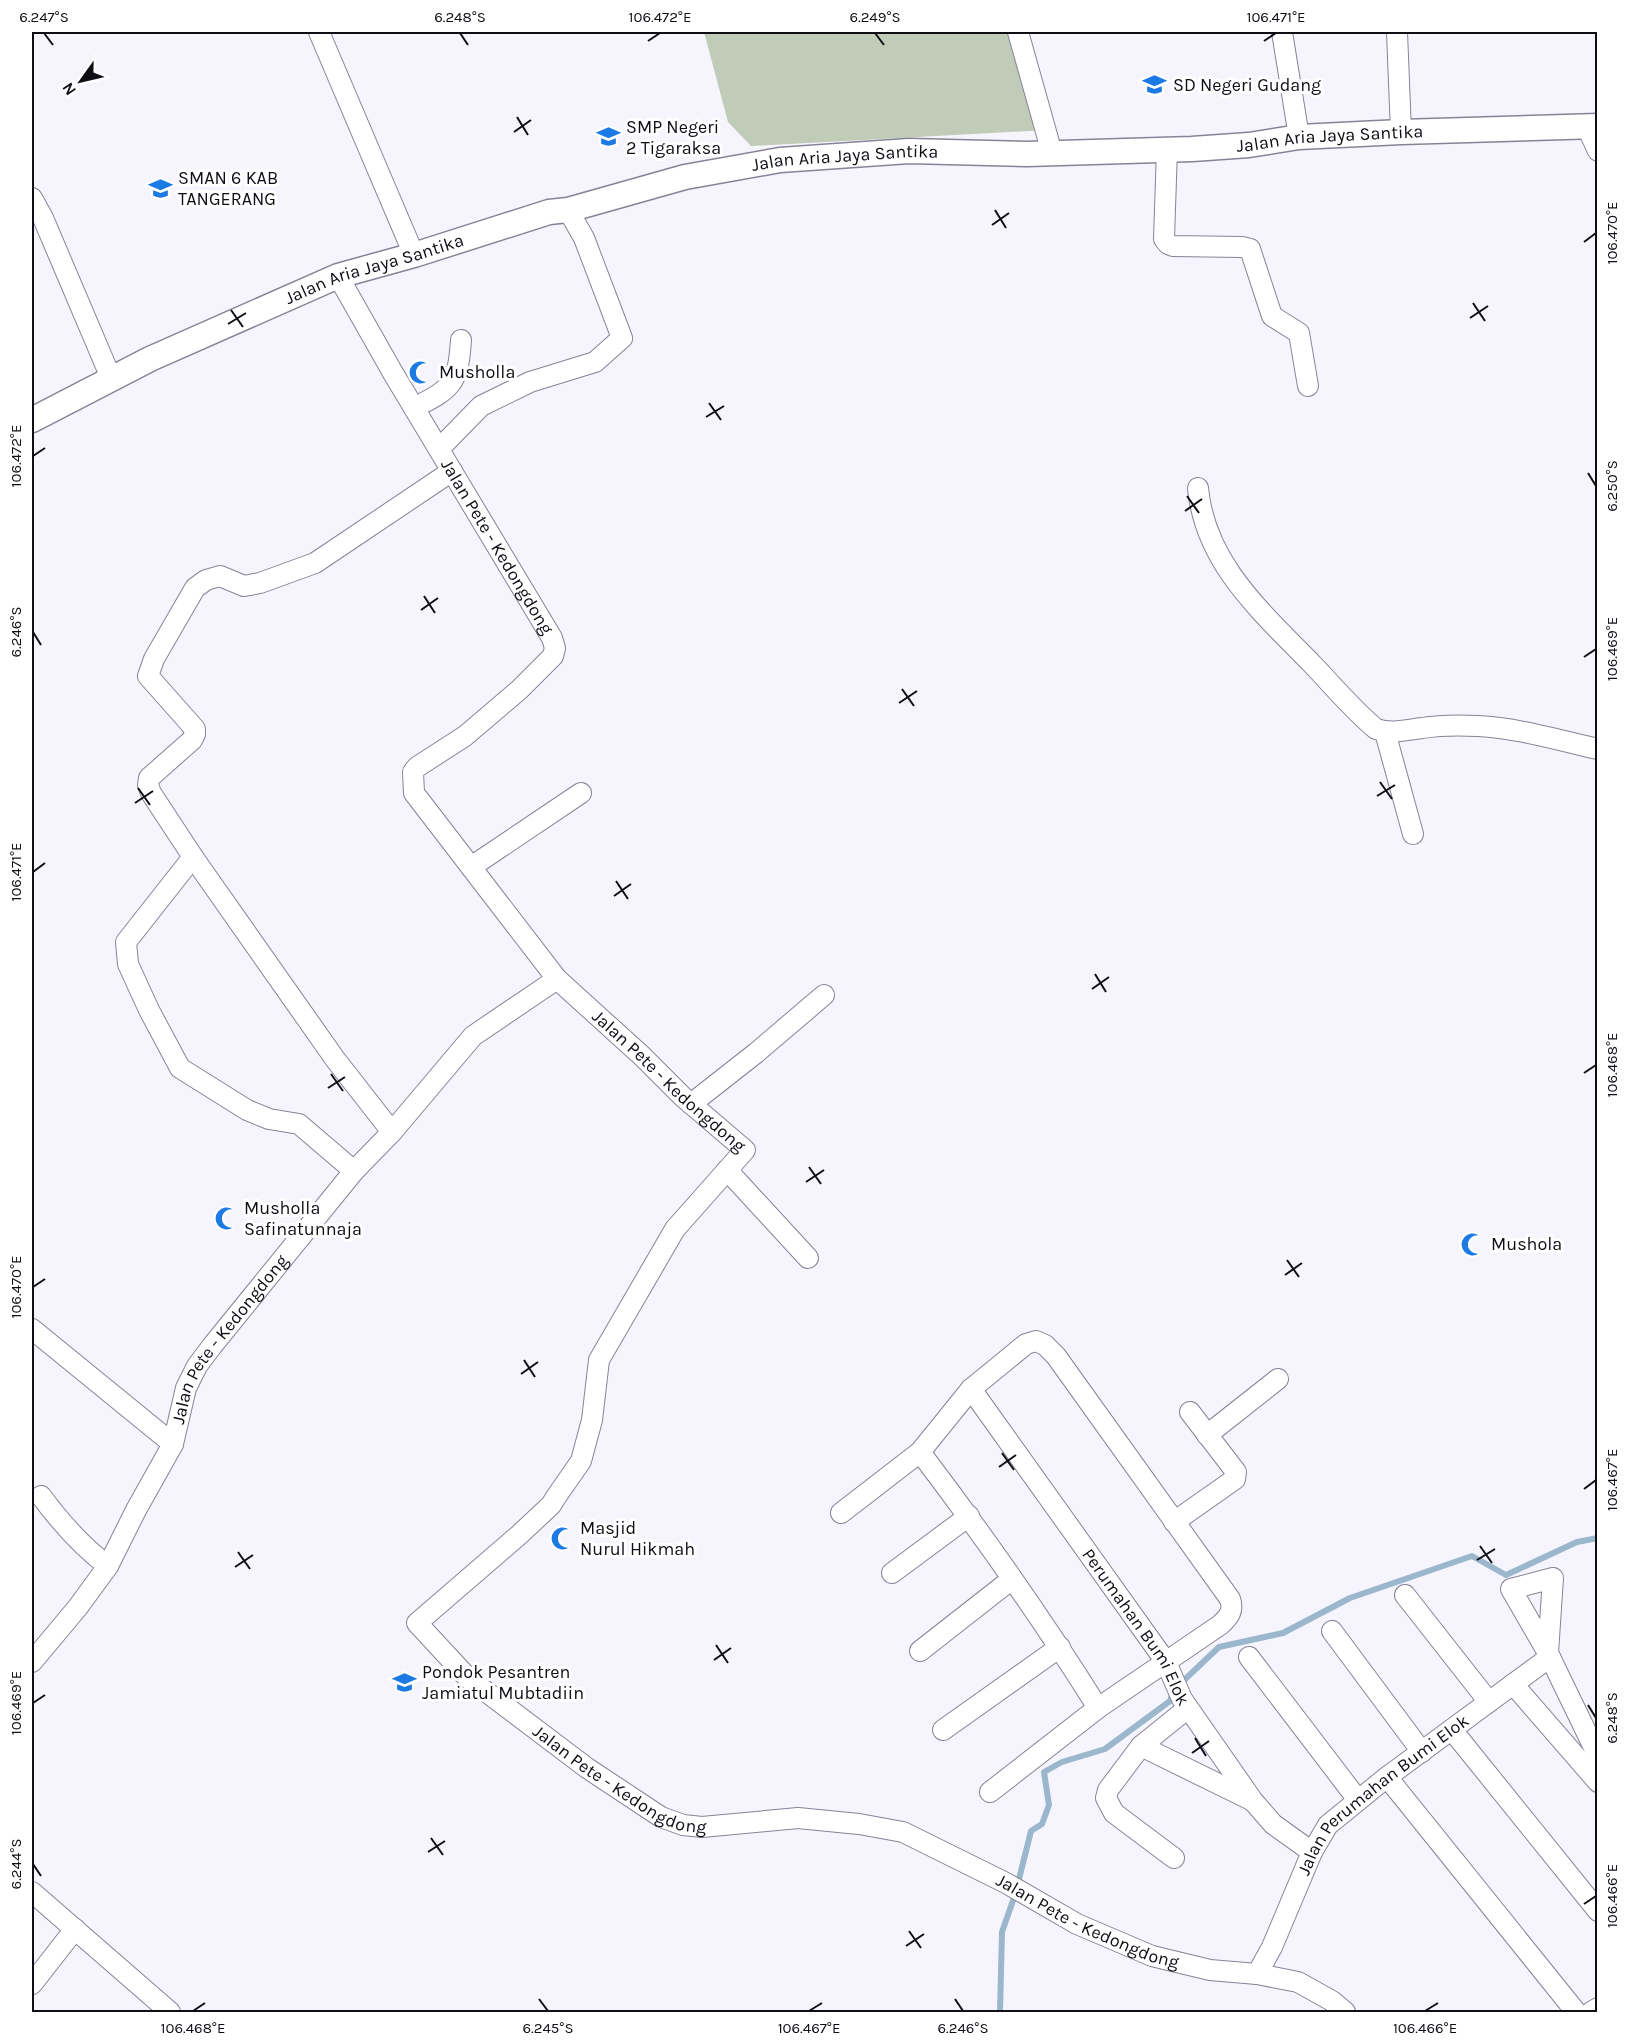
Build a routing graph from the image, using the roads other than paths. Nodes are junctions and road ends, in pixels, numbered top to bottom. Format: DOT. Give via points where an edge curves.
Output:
graph roads {
  1 [pos="320,32"];
  2 [pos="1018,32"];
  3 [pos="1282,32"];
  4 [pos="1396,32"];
  5 [pos="1592,126"];
  6 [pos="1401,132"];
  7 [pos="1299,137"];
  8 [pos="1167,149"];
  9 [pos="1598,151"];
  10 [pos="1052,153"];
  11 [pos="32,198"];
  12 [pos="568,210"];
  13 [pos="414,255"];
  14 [pos="338,276"];
  15 [pos="461,340"];
  16 [pos="111,378"];
  17 [pos="1308,386"];
  18 [pos="414,408"];
  19 [pos="32,420"];
  20 [pos="439,449"];
  21 [pos="452,471"];
  22 [pos="1198,488"];
  23 [pos="1384,732"];
  24 [pos="1598,749"];
  25 [pos="581,793"];
  26 [pos="1413,834"];
  27 [pos="193,857"];
  28 [pos="471,867"];
  29 [pos="557,979"];
  30 [pos="824,995"];
  31 [pos="691,1104"];
  32 [pos="392,1132"];
  33 [pos="727,1170"];
  34 [pos="354,1171"];
  35 [pos="808,1258"];
  36 [pos="32,1329"];
  37 [pos="1278,1379"];
  38 [pos="971,1389"];
  39 [pos="1190,1412"];
  40 [pos="1207,1435"];
  41 [pos="173,1444"];
  42 [pos="920,1452"];
  43 [pos="41,1496"];
  44 [pos="841,1513"];
  45 [pos="969,1516"];
  46 [pos="1174,1522"];
  47 [pos="108,1566"];
  48 [pos="892,1573"];
  49 [pos="1012,1579"];
  50 [pos="1405,1595"];
  51 [pos="1332,1631"];
  52 [pos="1060,1647"];
  53 [pos="920,1651"];
  54 [pos="1249,1658"];
  55 [pos="32,1662"];
  56 [pos="1169,1670"];
  57 [pos="1513,1684"];
  58 [pos="1489,1702"];
  59 [pos="1185,1703"];
  60 [pos="1098,1708"];
  61 [pos="943,1730"];
  62 [pos="1452,1730"];
  63 [pos="1141,1746"];
  64 [pos="1422,1752"];
  65 [pos="1598,1756"];
  66 [pos="1387,1777"];
  67 [pos="1598,1782"];
  68 [pos="990,1792"];
  69 [pos="1358,1800"];
  70 [pos="1254,1801"];
  71 [pos="1312,1852"];
  72 [pos="1174,1858"];
  73 [pos="32,1892"];
  74 [pos="1598,1911"];
  75 [pos="75,1929"];
  76 [pos="1257,1974"];
  77 [pos="32,1984"];
  78 [pos="1598,2008"];
  79 [pos="170,2013"];
  80 [pos="1346,2013"];
  81 [pos="1576,2013"];
  82 [pos="1592,2013"];
  1 -- 13 [label="street"];
  2 -- 10 [label="street"];
  3 -- 7 [label="street"];
  4 -- 6 [label="street"];
  5 -- 6 [label="street, Jalan Aria Jaya Santika"];
  5 -- 9 [label="street"];
  6 -- 7 [label="street, Jalan Aria Jaya Santika"];
  7 -- 8 [label="street, Jalan Aria Jaya Santika" via="1249,145"];
  8 -- 10 [label="street, Jalan Aria Jaya Santika"];
  8 -- 17 [label="street" via="1164,239 1173,246 1250,249 1272,316 1299,333"];
  10 -- 12 [label="street, Jalan Aria Jaya Santika" via="909,151 780,160 684,177"];
  11 -- 16 [label="street"];
  12 -- 13 [label="street, Jalan Aria Jaya Santika" via="549,212"];
  12 -- 20 [label="street" via="584,238 622,338 595,362 530,381 481,406"];
  13 -- 14 [label="street, Jalan Aria Jaya Santika"];
  14 -- 16 [label="street, Jalan Aria Jaya Santika"];
  14 -- 18 [label="street, Jalan Pete - Kedongdong"];
  15 -- 18 [label="street" via="460,365 453,381 444,392"];
  16 -- 19 [label="street, Jalan Aria Jaya Santika"];
  18 -- 20 [label="street, Jalan Pete - Kedongdong"];
  20 -- 21 [label="street, Jalan Pete - Kedongdong"];
  21 -- 27 [label="street" via="315,563 244,586 220,576 195,588 148,676 195,729 192,740 149,778 148,785"];
  21 -- 28 [label="street, Jalan Pete - Kedongdong" via="555,648 553,656 519,690 465,736 413,772 414,793"];
  22 -- 23 [label="street" via="1210,540 1224,565 1253,602 1370,724"];
  23 -- 24 [label="street" via="1444,725 1479,726"];
  23 -- 26 [label="street"];
  25 -- 28 [label="street"];
  27 -- 32 [label="street" via="335,1059"];
  27 -- 34 [label="street" via="126,942 128,964 148,1010 180,1068 247,1110 299,1124"];
  28 -- 29 [label="street, Jalan Pete - Kedongdong"];
  29 -- 31 [label="street, Jalan Pete - Kedongdong"];
  29 -- 32 [label="street, Jalan Pete - Kedongdong" via="473,1036"];
  30 -- 31 [label="street"];
  31 -- 33 [label="street, Jalan Pete - Kedongdong" via="745,1150"];
  32 -- 34 [label="street, Jalan Pete - Kedongdong"];
  33 -- 35 [label="street"];
  33 -- 76 [label="street, Jalan Pete - Kedongdong" via="675,1229 599,1360 592,1420 581,1461 551,1505 417,1623 468,1678 587,1768 661,1817 702,1827 798,1818 903,1832 1077,1923 1152,1956 1210,1970"];
  34 -- 41 [label="street, Jalan Pete - Kedongdong" via="197,1366 186,1388"];
  36 -- 41 [label="street"];
  37 -- 40 [label="street"];
  38 -- 42 [label="street"];
  38 -- 46 [label="street" via="1026,1344 1036,1341 1045,1345"];
  38 -- 56 [label="street, Perumahan Bumi Elok"];
  39 -- 40 [label="street"];
  40 -- 46 [label="street" via="1236,1472 1235,1479"];
  41 -- 47 [label="street, Jalan Pete - Kedongdong"];
  42 -- 44 [label="street"];
  42 -- 45 [label="street"];
  43 -- 47 [label="street" via="64,1527"];
  45 -- 48 [label="street"];
  45 -- 49 [label="street"];
  46 -- 56 [label="street" via="1232,1607 1229,1617"];
  47 -- 55 [label="street, Jalan Pete - Kedongdong"];
  49 -- 52 [label="street"];
  49 -- 53 [label="street"];
  50 -- 58 [label="street"];
  51 -- 64 [label="street"];
  52 -- 60 [label="street"];
  52 -- 61 [label="street"];
  54 -- 69 [label="street"];
  56 -- 59 [label="street, Perumahan Bumi Elok"];
  56 -- 60 [label="street"];
  57 -- 58 [label="street, Jalan Perumahan Bumi Elok"];
  57 -- 65 [label="street, Jalan Perumahan Bumi Elok" via="1549,1655"];
  57 -- 67 [label="street"];
  58 -- 62 [label="street, Jalan Perumahan Bumi Elok"];
  59 -- 63 [label="street"];
  59 -- 70 [label="street, Perumahan Bumi Elok"];
  60 -- 68 [label="street"];
  62 -- 64 [label="street, Jalan Perumahan Bumi Elok"];
  62 -- 74 [label="street"];
  63 -- 70 [label="street"];
  63 -- 72 [label="street" via="1106,1798 1114,1814"];
  64 -- 66 [label="street, Jalan Perumahan Bumi Elok"];
  66 -- 69 [label="street, Jalan Perumahan Bumi Elok"];
  66 -- 81 [label="street"];
  69 -- 71 [label="street, Jalan Perumahan Bumi Elok" via="1328,1825"];
  70 -- 71 [label="street, Perumahan Bumi Elok" via="1273,1824"];
  71 -- 76 [label="street, Jalan Perumahan Bumi Elok"];
  73 -- 75 [label="street"];
  75 -- 77 [label="street"];
  75 -- 79 [label="street"];
  76 -- 80 [label="street, Jalan Pete - Kedongdong" via="1298,1982"];
  78 -- 82 [label="street"];
}
